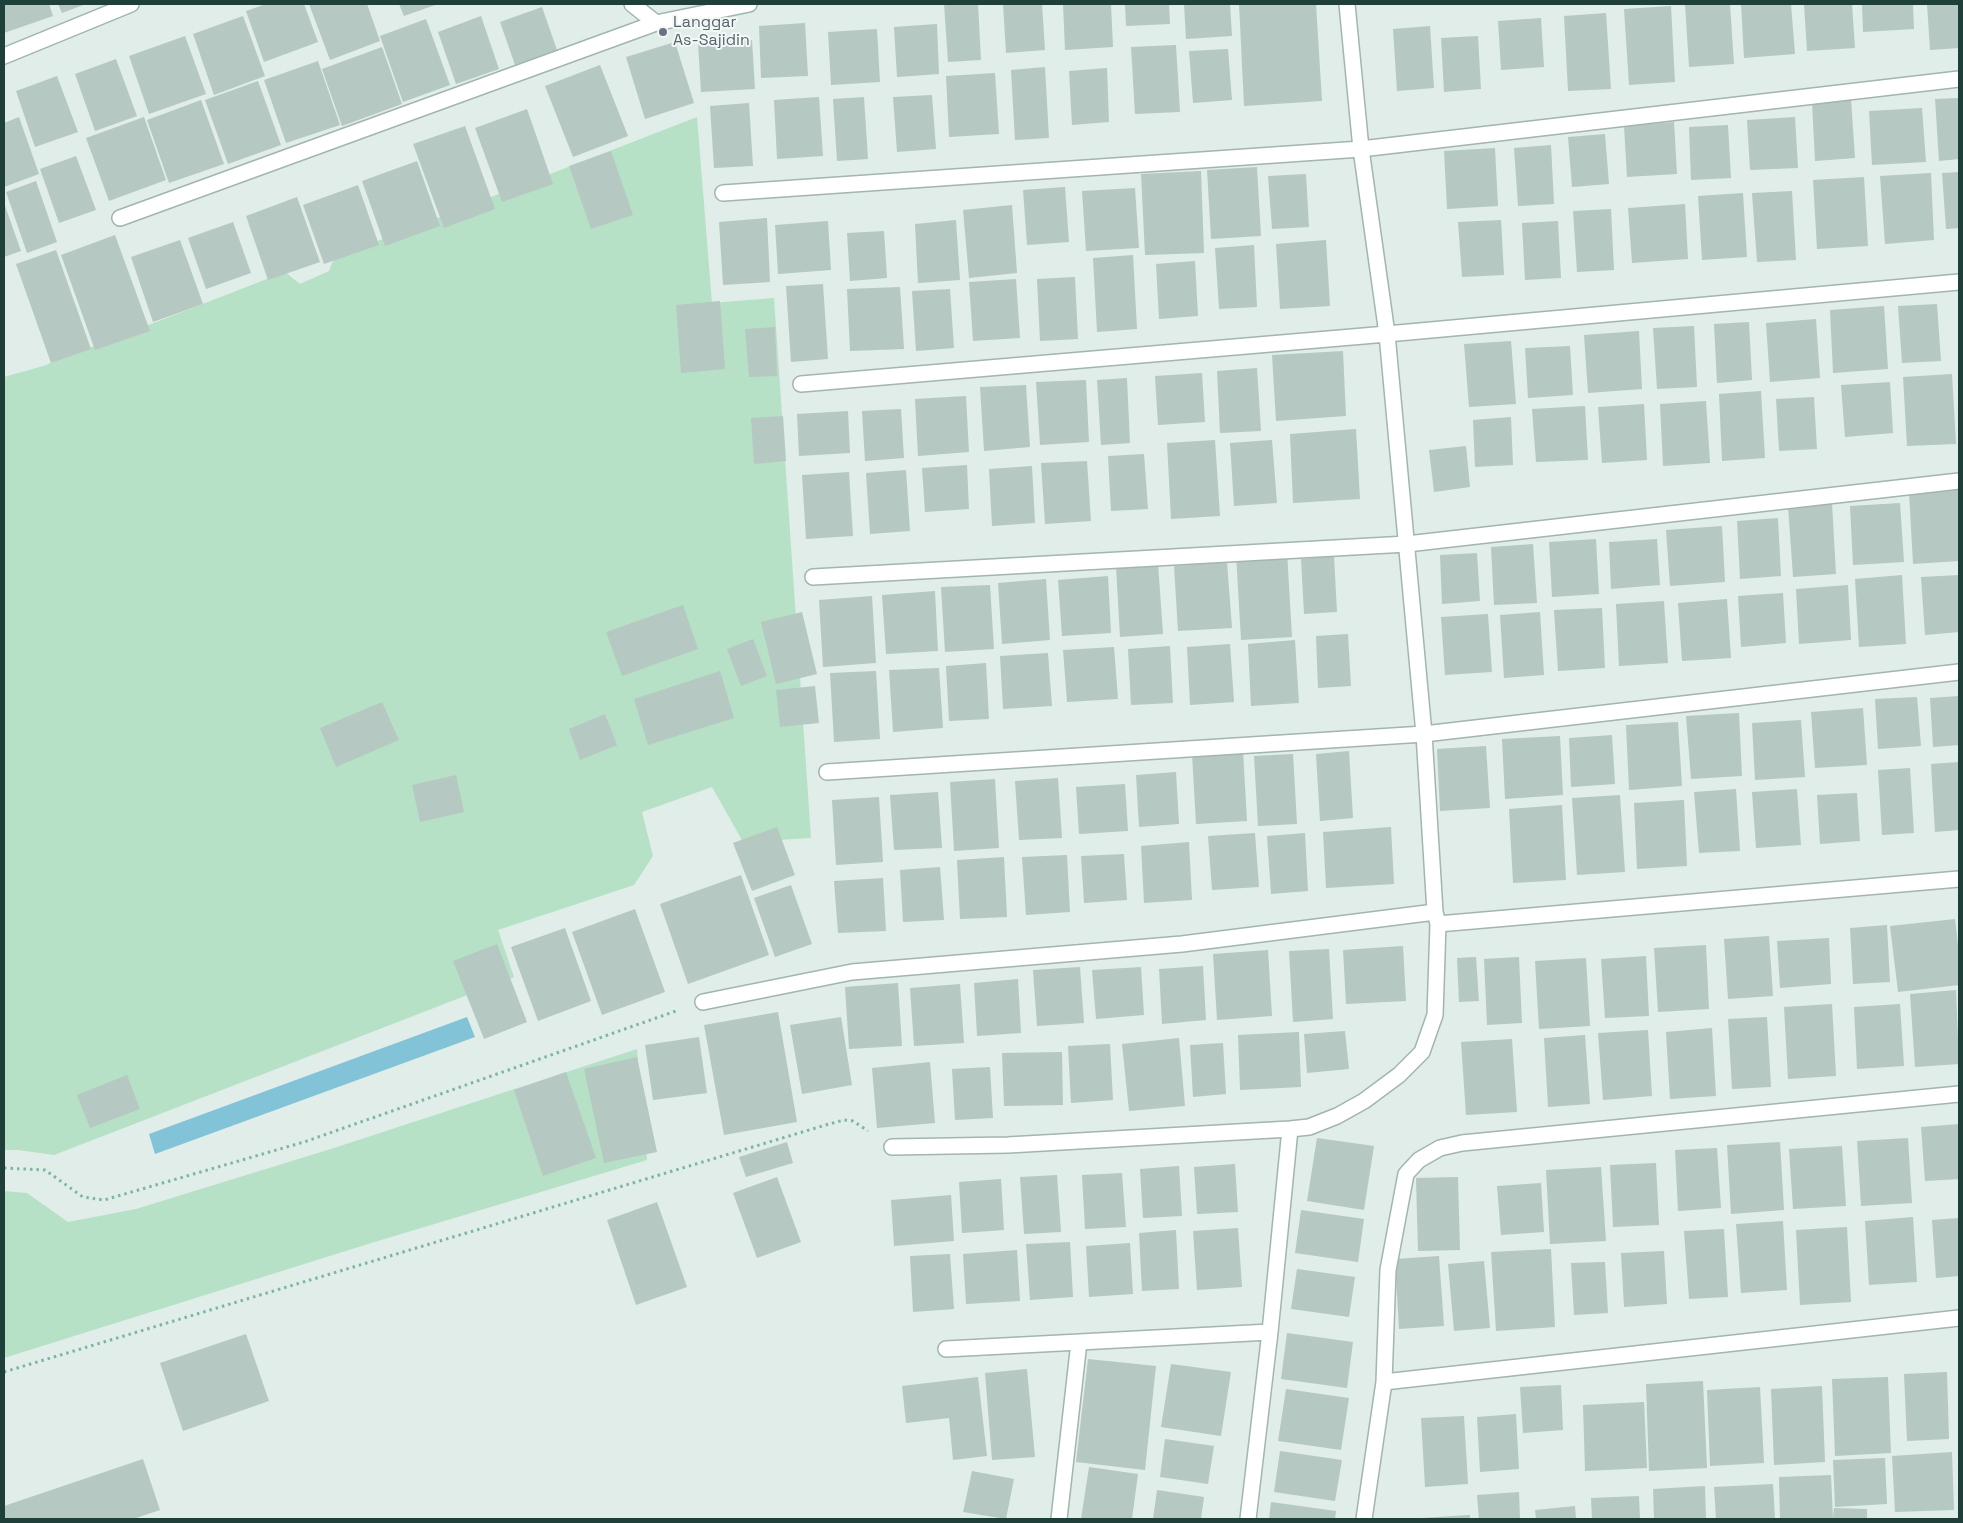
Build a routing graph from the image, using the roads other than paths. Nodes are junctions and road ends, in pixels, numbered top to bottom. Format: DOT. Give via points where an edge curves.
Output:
graph roads {
  1 [pos="131,4"];
  2 [pos="632,4"];
  3 [pos="749,4"];
  4 [pos="1347,4"];
  5 [pos="656,23"];
  6 [pos="4,56"];
  7 [pos="1959,79"];
  8 [pos="1361,149"];
  9 [pos="723,193"];
  10 [pos="120,218"];
  11 [pos="1959,282"];
  12 [pos="1387,334"];
  13 [pos="801,384"];
  14 [pos="1959,481"];
  15 [pos="1406,544"];
  16 [pos="813,577"];
  17 [pos="1959,672"];
  18 [pos="1424,734"];
  19 [pos="827,772"];
  20 [pos="1959,879"];
  21 [pos="1436,918"];
  22 [pos="703,1002"];
  23 [pos="1959,1094"];
  24 [pos="1290,1129"];
  25 [pos="892,1147"];
  26 [pos="1959,1318"];
  27 [pos="1270,1332"];
  28 [pos="1079,1342"];
  29 [pos="946,1349"];
  30 [pos="1384,1382"];
  31 [pos="1059,1519"];
  32 [pos="1248,1519"];
  33 [pos="1364,1519"];
  1 -- 6 [label="street"];
  2 -- 5 [label="street"];
  3 -- 5 [label="street"];
  4 -- 8 [label="street"];
  5 -- 10 [label="street"];
  7 -- 8 [label="street"];
  8 -- 9 [label="street"];
  8 -- 12 [label="street"];
  11 -- 12 [label="street"];
  12 -- 13 [label="street"];
  12 -- 15 [label="street"];
  14 -- 15 [label="street"];
  15 -- 16 [label="street"];
  15 -- 18 [label="street"];
  17 -- 18 [label="street"];
  18 -- 19 [label="street"];
  18 -- 21 [label="street"];
  20 -- 21 [label="street"];
  21 -- 22 [label="street" via="1182,944 852,972"];
  21 -- 24 [label="street" via="1435,1016 1422,1052 1399,1075 1364,1101 1310,1127"];
  23 -- 30 [label="street" via="1462,1143 1440,1148 1419,1160 1406,1174 1388,1270"];
  24 -- 25 [label="street" via="1008,1145"];
  24 -- 27 [label="street"];
  26 -- 30 [label="street"];
  27 -- 28 [label="street"];
  27 -- 32 [label="street"];
  28 -- 29 [label="street"];
  28 -- 31 [label="street"];
  30 -- 33 [label="street"];
}
